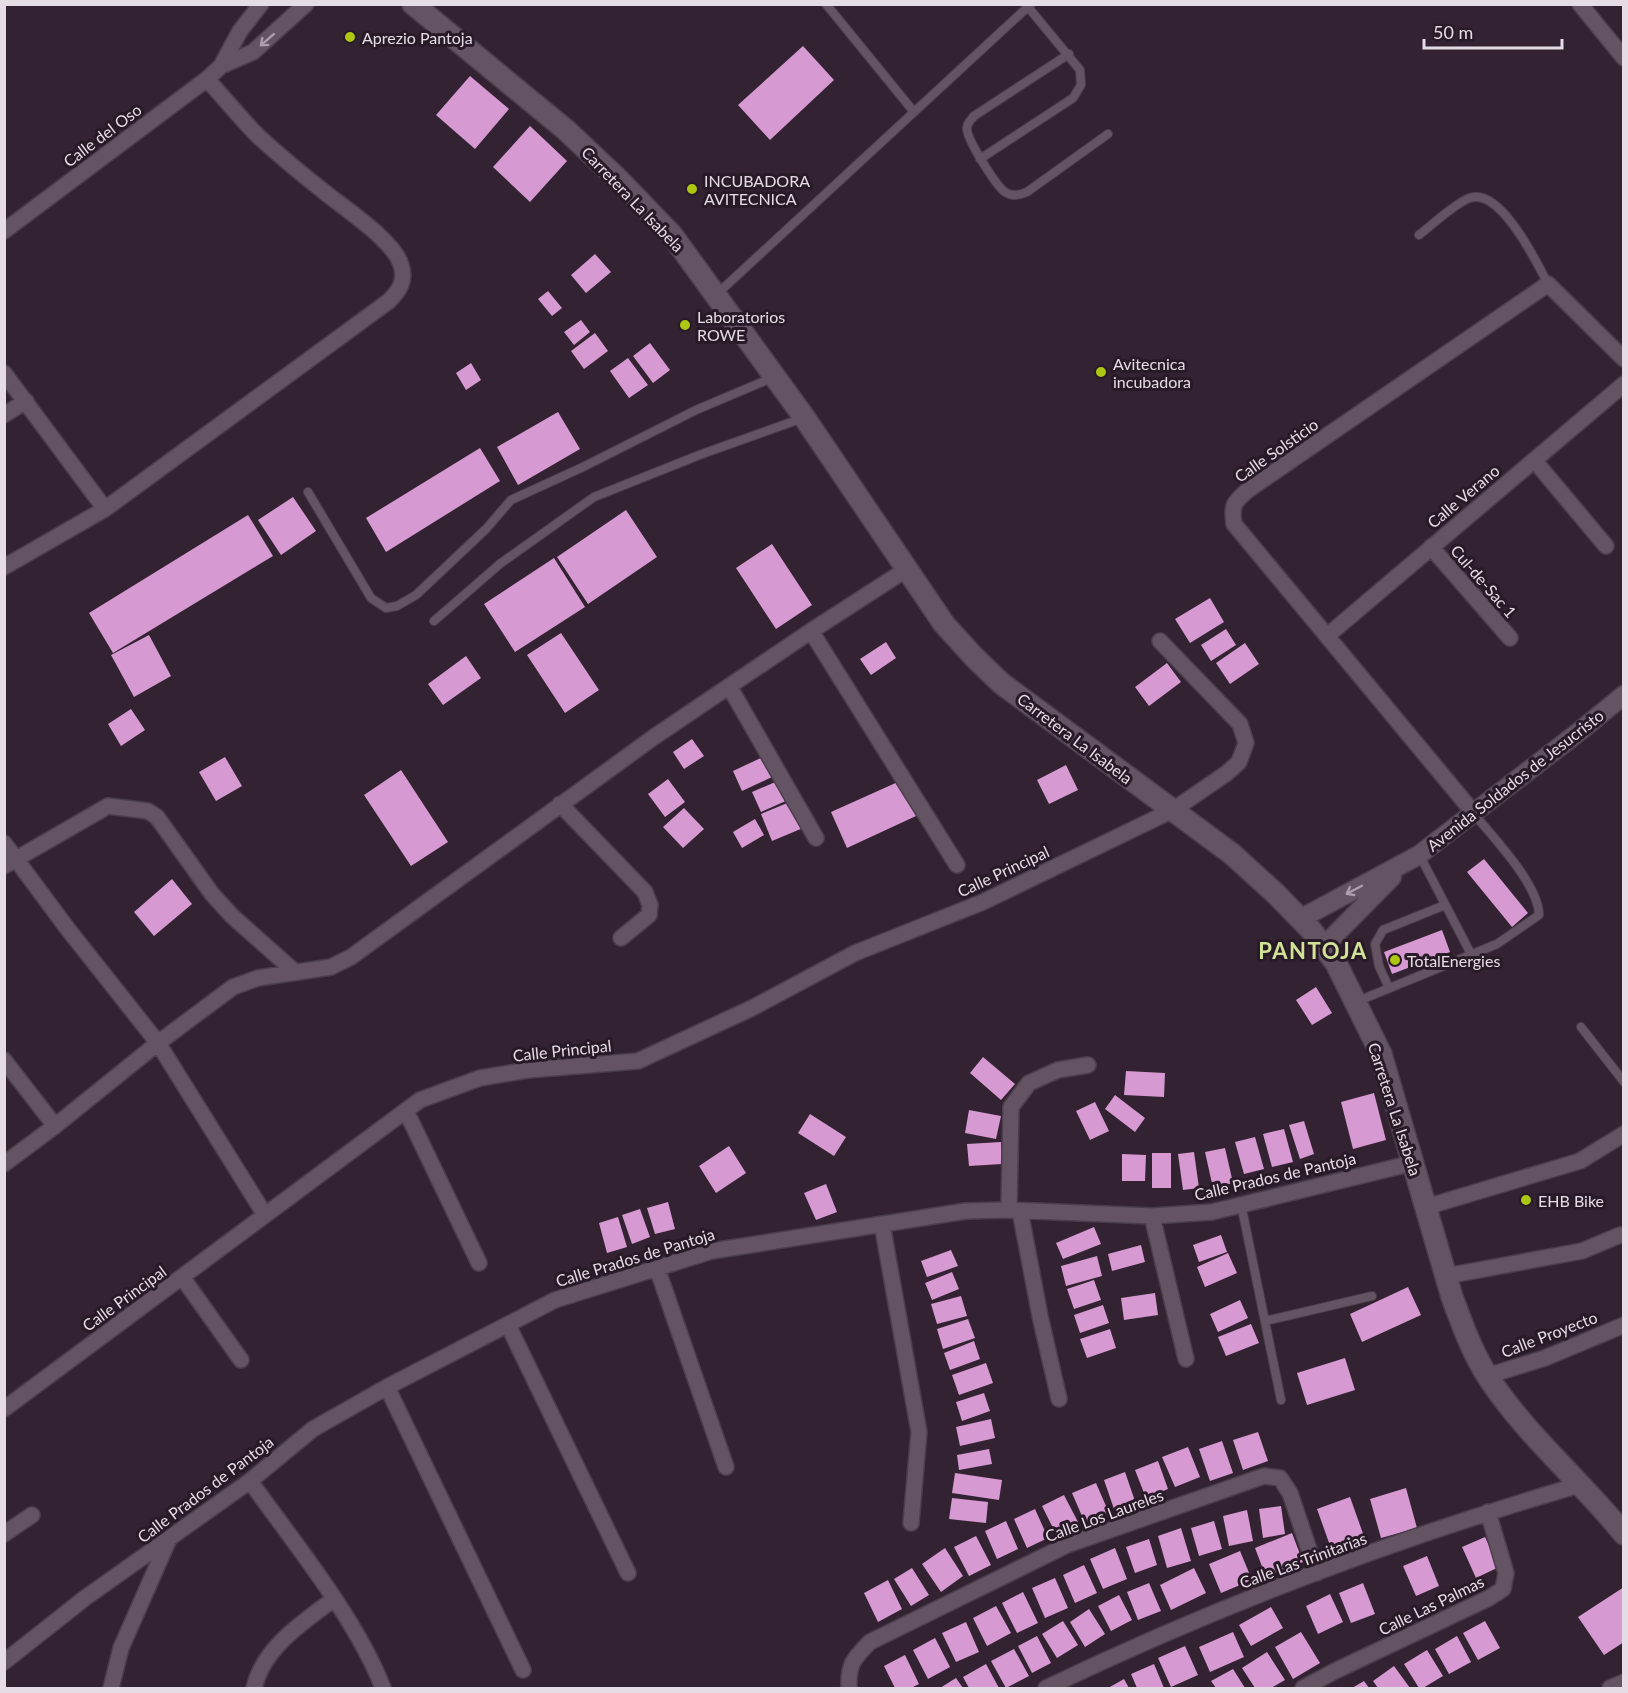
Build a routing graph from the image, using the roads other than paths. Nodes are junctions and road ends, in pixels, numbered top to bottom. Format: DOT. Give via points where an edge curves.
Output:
graph roads {
  1 [pos="261,4"];
  2 [pos="306,4"];
  3 [pos="413,4"];
  4 [pos="826,4"];
  5 [pos="1580,4"];
  6 [pos="1030,6"];
  7 [pos="1069,54"];
  8 [pos="1623,58"];
  9 [pos="221,66"];
  10 [pos="207,79"];
  11 [pos="915,112"];
  12 [pos="1108,134"];
  13 [pos="980,159"];
  14 [pos="4,231"];
  15 [pos="1419,235"];
  16 [pos="1548,284"];
  17 [pos="717,295"];
  18 [pos="1623,359"];
  19 [pos="4,373"];
  20 [pos="776,377"];
  21 [pos="1623,384"];
  22 [pos="26,401"];
  23 [pos="4,415"];
  24 [pos="804,417"];
  25 [pos="1534,460"];
  26 [pos="308,492"];
  27 [pos="105,509"];
  28 [pos="1606,546"];
  29 [pos="1431,547"];
  30 [pos="4,567"];
  31 [pos="907,569"];
  32 [pos="434,621"];
  33 [pos="811,631"];
  34 [pos="1327,636"];
  35 [pos="1510,638"];
  36 [pos="1160,641"];
  37 [pos="729,686"];
  38 [pos="1623,695"];
  39 [pos="560,804"];
  40 [pos="1173,810"];
  41 [pos="1473,812"];
  42 [pos="816,838"];
  43 [pos="4,843"];
  44 [pos="1412,859"];
  45 [pos="10,862"];
  46 [pos="957,865"];
  47 [pos="1445,905"];
  48 [pos="1300,919"];
  49 [pos="621,938"];
  50 [pos="1323,947"];
  51 [pos="1471,954"];
  52 [pos="295,972"];
  53 [pos="1389,988"];
  54 [pos="1356,1002"];
  55 [pos="1581,1027"];
  56 [pos="158,1043"];
  57 [pos="4,1060"];
  58 [pos="1088,1065"];
  59 [pos="1623,1082"];
  60 [pos="406,1111"];
  61 [pos="55,1126"];
  62 [pos="1623,1134"];
  63 [pos="1413,1163"];
  64 [pos="4,1164"];
  65 [pos="1241,1204"];
  66 [pos="1426,1207"];
  67 [pos="1014,1211"];
  68 [pos="265,1215"];
  69 [pos="1152,1216"];
  70 [pos="882,1224"];
  71 [pos="1620,1235"];
  72 [pos="479,1263"];
  73 [pos="657,1268"];
  74 [pos="1446,1276"];
  75 [pos="182,1277"];
  76 [pos="1372,1296"];
  77 [pos="1265,1321"];
  78 [pos="508,1325"];
  79 [pos="1623,1325"];
  80 [pos="1186,1359"];
  81 [pos="241,1360"];
  82 [pos="1487,1376"];
  83 [pos="387,1387"];
  84 [pos="1059,1399"];
  85 [pos="1281,1400"];
  86 [pos="4,1409"];
  87 [pos="726,1467"];
  88 [pos="250,1481"];
  89 [pos="1579,1485"];
  90 [pos="1488,1512"];
  91 [pos="32,1515"];
  92 [pos="911,1523"];
  93 [pos="4,1534"];
  94 [pos="1623,1534"];
  95 [pos="169,1539"];
  96 [pos="628,1573"];
  97 [pos="1317,1574"];
  98 [pos="334,1599"];
  99 [pos="4,1662"];
  100 [pos="523,1670"];
  101 [pos="1623,1682"];
  102 [pos="111,1689"];
  103 [pos="254,1689"];
  104 [pos="383,1689"];
  105 [pos="849,1689"];
  106 [pos="1046,1689"];
  107 [pos="1303,1689"];
  108 [pos="1610,1689"];
  1 -- 9 [label="street, Calle del Oso" via="240,31"];
  2 -- 9 [label="street, Calle del Oso, one-way" via="253,52"];
  3 -- 17 [label="main road, Carretera La Isabela" via="566,130 620,181 672,235"];
  4 -- 11 [label="lane"];
  5 -- 8 [label="street"];
  6 -- 7 [label="lane"];
  6 -- 11 [label="lane"];
  7 -- 13 [label="lane" via="1080,70 1081,84 1073,98"];
  7 -- 13 [label="lane" via="967,124 969,139"];
  9 -- 10 [label="street, Calle del Oso"];
  10 -- 14 [label="street, Calle del Oso"];
  10 -- 27 [label="street" via="260,137 381,237 401,264 403,279 399,291 389,301"];
  11 -- 17 [label="lane"];
  12 -- 13 [label="lane" via="1028,192 1015,196 1005,192"];
  15 -- 16 [label="lane" via="1468,198 1479,196 1490,201 1527,243"];
  16 -- 18 [label="street"];
  16 -- 34 [label="street, Calle Solsticio" via="1236,500 1232,511 1234,524"];
  17 -- 20 [label="main road, Carretera La Isabela"];
  19 -- 22 [label="street"];
  20 -- 24 [label="main road, Carretera La Isabela"];
  20 -- 26 [label="lane" via="696,410 511,500 447,566 398,606 386,608 370,598"];
  21 -- 25 [label="street, Calle Verano"];
  22 -- 23 [label="street"];
  22 -- 27 [label="street"];
  24 -- 31 [label="main road, Carretera La Isabela"];
  24 -- 32 [label="lane" via="594,497 501,562"];
  25 -- 28 [label="street"];
  25 -- 29 [label="street, Calle Verano"];
  27 -- 30 [label="street"];
  29 -- 34 [label="street, Calle Verano"];
  29 -- 35 [label="street, Cul-de-Sac 1"];
  31 -- 33 [label="street"];
  31 -- 40 [label="main road, Carretera La Isabela" via="944,624 1001,683"];
  33 -- 37 [label="street"];
  33 -- 46 [label="street"];
  34 -- 41 [label="street, Calle Solsticio"];
  36 -- 40 [label="street, Calle Principal" via="1240,724 1246,743 1239,762"];
  37 -- 39 [label="street"];
  37 -- 42 [label="street"];
  38 -- 41 [label="street, Avenida Soldados de Jesucristo"];
  39 -- 49 [label="street" via="645,892 649,915"];
  39 -- 52 [label="street" via="351,957 331,966"];
  40 -- 48 [label="main road, Carretera La Isabela" via="1232,854"];
  40 -- 60 [label="street, Calle Principal" via="983,902 855,953 752,1008 638,1061 480,1078 420,1100"];
  41 -- 44 [label="street, Avenida Soldados de Jesucristo"];
  41 -- 51 [label="lane" via="1517,866 1537,900 1539,915 1497,944"];
  43 -- 45 [label="street"];
  44 -- 47 [label="lane"];
  44 -- 48 [label="street, Avenida Soldados de Jesucristo, one-way"];
  44 -- 50 [label="street, Avenida Soldados de Jesucristo"];
  45 -- 52 [label="street" via="108,806 148,811 157,817 232,916"];
  45 -- 56 [label="street"];
  47 -- 51 [label="lane"];
  47 -- 53 [label="lane" via="1383,930 1375,944"];
  48 -- 50 [label="main road, Carretera La Isabela"];
  50 -- 54 [label="main road, Carretera La Isabela"];
  51 -- 53 [label="lane"];
  52 -- 56 [label="street" via="233,987"];
  53 -- 54 [label="lane"];
  54 -- 63 [label="main road, Carretera La Isabela" via="1381,1054"];
  55 -- 59 [label="lane"];
  56 -- 61 [label="street"];
  56 -- 68 [label="street"];
  57 -- 61 [label="street"];
  58 -- 67 [label="street" via="1058,1070 1029,1083 1011,1107"];
  60 -- 68 [label="street, Calle Principal"];
  60 -- 72 [label="street"];
  61 -- 64 [label="street"];
  62 -- 66 [label="street" via="1580,1161"];
  63 -- 65 [label="street, Calle Prados de Pantoja"];
  63 -- 66 [label="main road, Carretera La Isabela"];
  65 -- 69 [label="street, Calle Prados de Pantoja" via="1212,1212"];
  65 -- 77 [label="lane"];
  66 -- 74 [label="main road, Carretera La Isabela"];
  67 -- 69 [label="street, Calle Prados de Pantoja"];
  67 -- 70 [label="street, Calle Prados de Pantoja" via="966,1211"];
  67 -- 84 [label="street"];
  68 -- 75 [label="street, Calle Principal"];
  69 -- 80 [label="street"];
  70 -- 73 [label="street, Calle Prados de Pantoja" via="712,1251"];
  70 -- 92 [label="street" via="919,1431"];
  71 -- 74 [label="street" via="1582,1251"];
  73 -- 78 [label="street, Calle Prados de Pantoja" via="555,1300"];
  73 -- 87 [label="street"];
  74 -- 82 [label="main road, Carretera La Isabela" via="1466,1336"];
  75 -- 81 [label="street"];
  75 -- 86 [label="street, Calle Principal"];
  76 -- 77 [label="lane"];
  77 -- 85 [label="lane"];
  78 -- 83 [label="street, Calle Prados de Pantoja"];
  78 -- 96 [label="street"];
  79 -- 82 [label="street, Calle Proyecto" via="1545,1358"];
  82 -- 89 [label="main road, Carretera La Isabela" via="1520,1420"];
  83 -- 88 [label="street, Calle Prados de Pantoja" via="313,1429"];
  83 -- 100 [label="street"];
  88 -- 95 [label="street, Calle Prados de Pantoja"];
  88 -- 98 [label="street"];
  89 -- 90 [label="street, Calle Las Trinitarias"];
  89 -- 94 [label="main road, Carretera La Isabela"];
  90 -- 97 [label="street, Calle Las Trinitarias"];
  90 -- 107 [label="street, Calle Las Palmas" via="1506,1573 1503,1589"];
  91 -- 93 [label="street"];
  95 -- 99 [label="street, Calle Prados de Pantoja"];
  95 -- 102 [label="street" via="121,1648"];
  97 -- 105 [label="street, Calle Los Laureles" via="1290,1493 1280,1478 1264,1476 1067,1545 870,1642 848,1671"];
  97 -- 106 [label="street, Calle Las Trinitarias" via="1216,1612"];
  98 -- 103 [label="street" via="296,1626 271,1653 257,1674"];
  98 -- 104 [label="street" via="374,1665"];
  101 -- 108 [label="street"];
}
